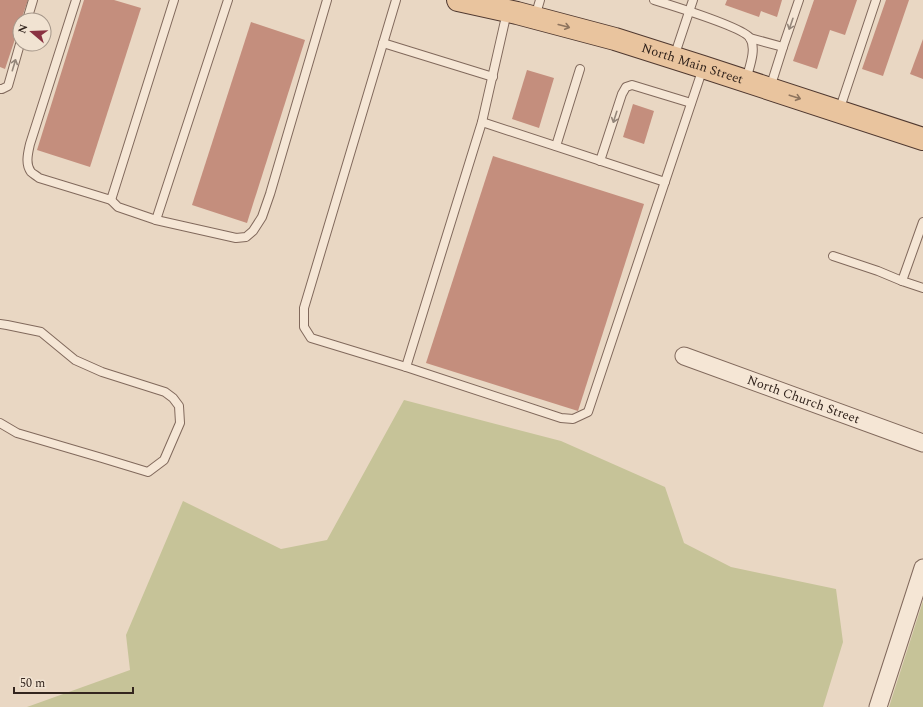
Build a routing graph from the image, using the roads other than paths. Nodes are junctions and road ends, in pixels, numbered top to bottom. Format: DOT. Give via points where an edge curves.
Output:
graph roads {
  1 [pos="33,0"];
  2 [pos="76,0"];
  3 [pos="174,0"];
  4 [pos="228,0"];
  5 [pos="327,0"];
  6 [pos="396,0"];
  7 [pos="458,0"];
  8 [pos="654,0"];
  9 [pos="693,0"];
  10 [pos="799,0"];
  11 [pos="876,0"];
  12 [pos="537,9"];
  13 [pos="508,11"];
  14 [pos="690,11"];
  15 [pos="29,12"];
  16 [pos="750,38"];
  17 [pos="384,43"];
  18 [pos="783,47"];
  19 [pos="17,52"];
  20 [pos="674,57"];
  21 [pos="703,67"];
  22 [pos="580,69"];
  23 [pos="493,77"];
  24 [pos="746,81"];
  25 [pos="4,87"];
  26 [pos="770,89"];
  27 [pos="691,103"];
  28 [pos="838,111"];
  29 [pos="482,122"];
  30 [pos="923,139"];
  31 [pos="556,146"];
  32 [pos="600,161"];
  33 [pos="664,182"];
  34 [pos="111,200"];
  35 [pos="156,220"];
  36 [pos="923,222"];
  37 [pos="833,256"];
  38 [pos="902,281"];
  39 [pos="923,288"];
  40 [pos="0,324"];
  41 [pos="684,356"];
  42 [pos="406,367"];
  43 [pos="0,423"];
  44 [pos="923,443"];
  45 [pos="923,568"];
  46 [pos="878,707"];
  1 -- 15 [label="lane"];
  2 -- 34 [label="lane" via="30,144 28,164 31,172 39,178"];
  3 -- 34 [label="lane"];
  4 -- 35 [label="lane"];
  5 -- 35 [label="lane" via="270,194 262,216 253,230 246,237 236,238"];
  6 -- 17 [label="lane"];
  7 -- 13 [label="main road, North Main Street"];
  8 -- 14 [label="lane"];
  9 -- 14 [label="lane"];
  10 -- 18 [label="lane, one-way"];
  11 -- 28 [label="lane"];
  12 -- 13 [label="main road, North Main Street"];
  12 -- 20 [label="main road, North Main Street, one-way" via="615,39"];
  13 -- 23 [label="lane"];
  14 -- 16 [label="lane" via="742,31"];
  14 -- 20 [label="lane"];
  16 -- 18 [label="lane"];
  16 -- 24 [label="lane" via="754,50"];
  17 -- 23 [label="lane"];
  17 -- 42 [label="lane" via="304,308 304,327 311,338"];
  18 -- 26 [label="lane"];
  25 -- 19 [label="lane, one-way"];
  20 -- 21 [label="main road, North Main Street"];
  21 -- 24 [label="main road, North Main Street"];
  21 -- 27 [label="lane"];
  22 -- 31 [label="lane"];
  23 -- 29 [label="lane"];
  24 -- 26 [label="main road, North Main Street"];
  26 -- 28 [label="main road, North Main Street, one-way"];
  27 -- 32 [label="lane, one-way" via="632,85 626,87"];
  27 -- 33 [label="lane"];
  28 -- 30 [label="main road, North Main Street"];
  29 -- 31 [label="lane"];
  29 -- 42 [label="lane"];
  31 -- 32 [label="lane"];
  32 -- 33 [label="lane"];
  33 -- 42 [label="lane" via="588,412 573,419 561,418"];
  34 -- 35 [label="lane" via="118,207"];
  36 -- 38 [label="lane"];
  37 -- 38 [label="lane"];
  38 -- 39 [label="lane"];
  40 -- 43 [label="lane" via="41,332 75,360 102,372 165,392 179,406 180,423 164,460 148,472 17,433"];
  41 -- 44 [label="street, North Church Street"];
  45 -- 46 [label="street"];
}
